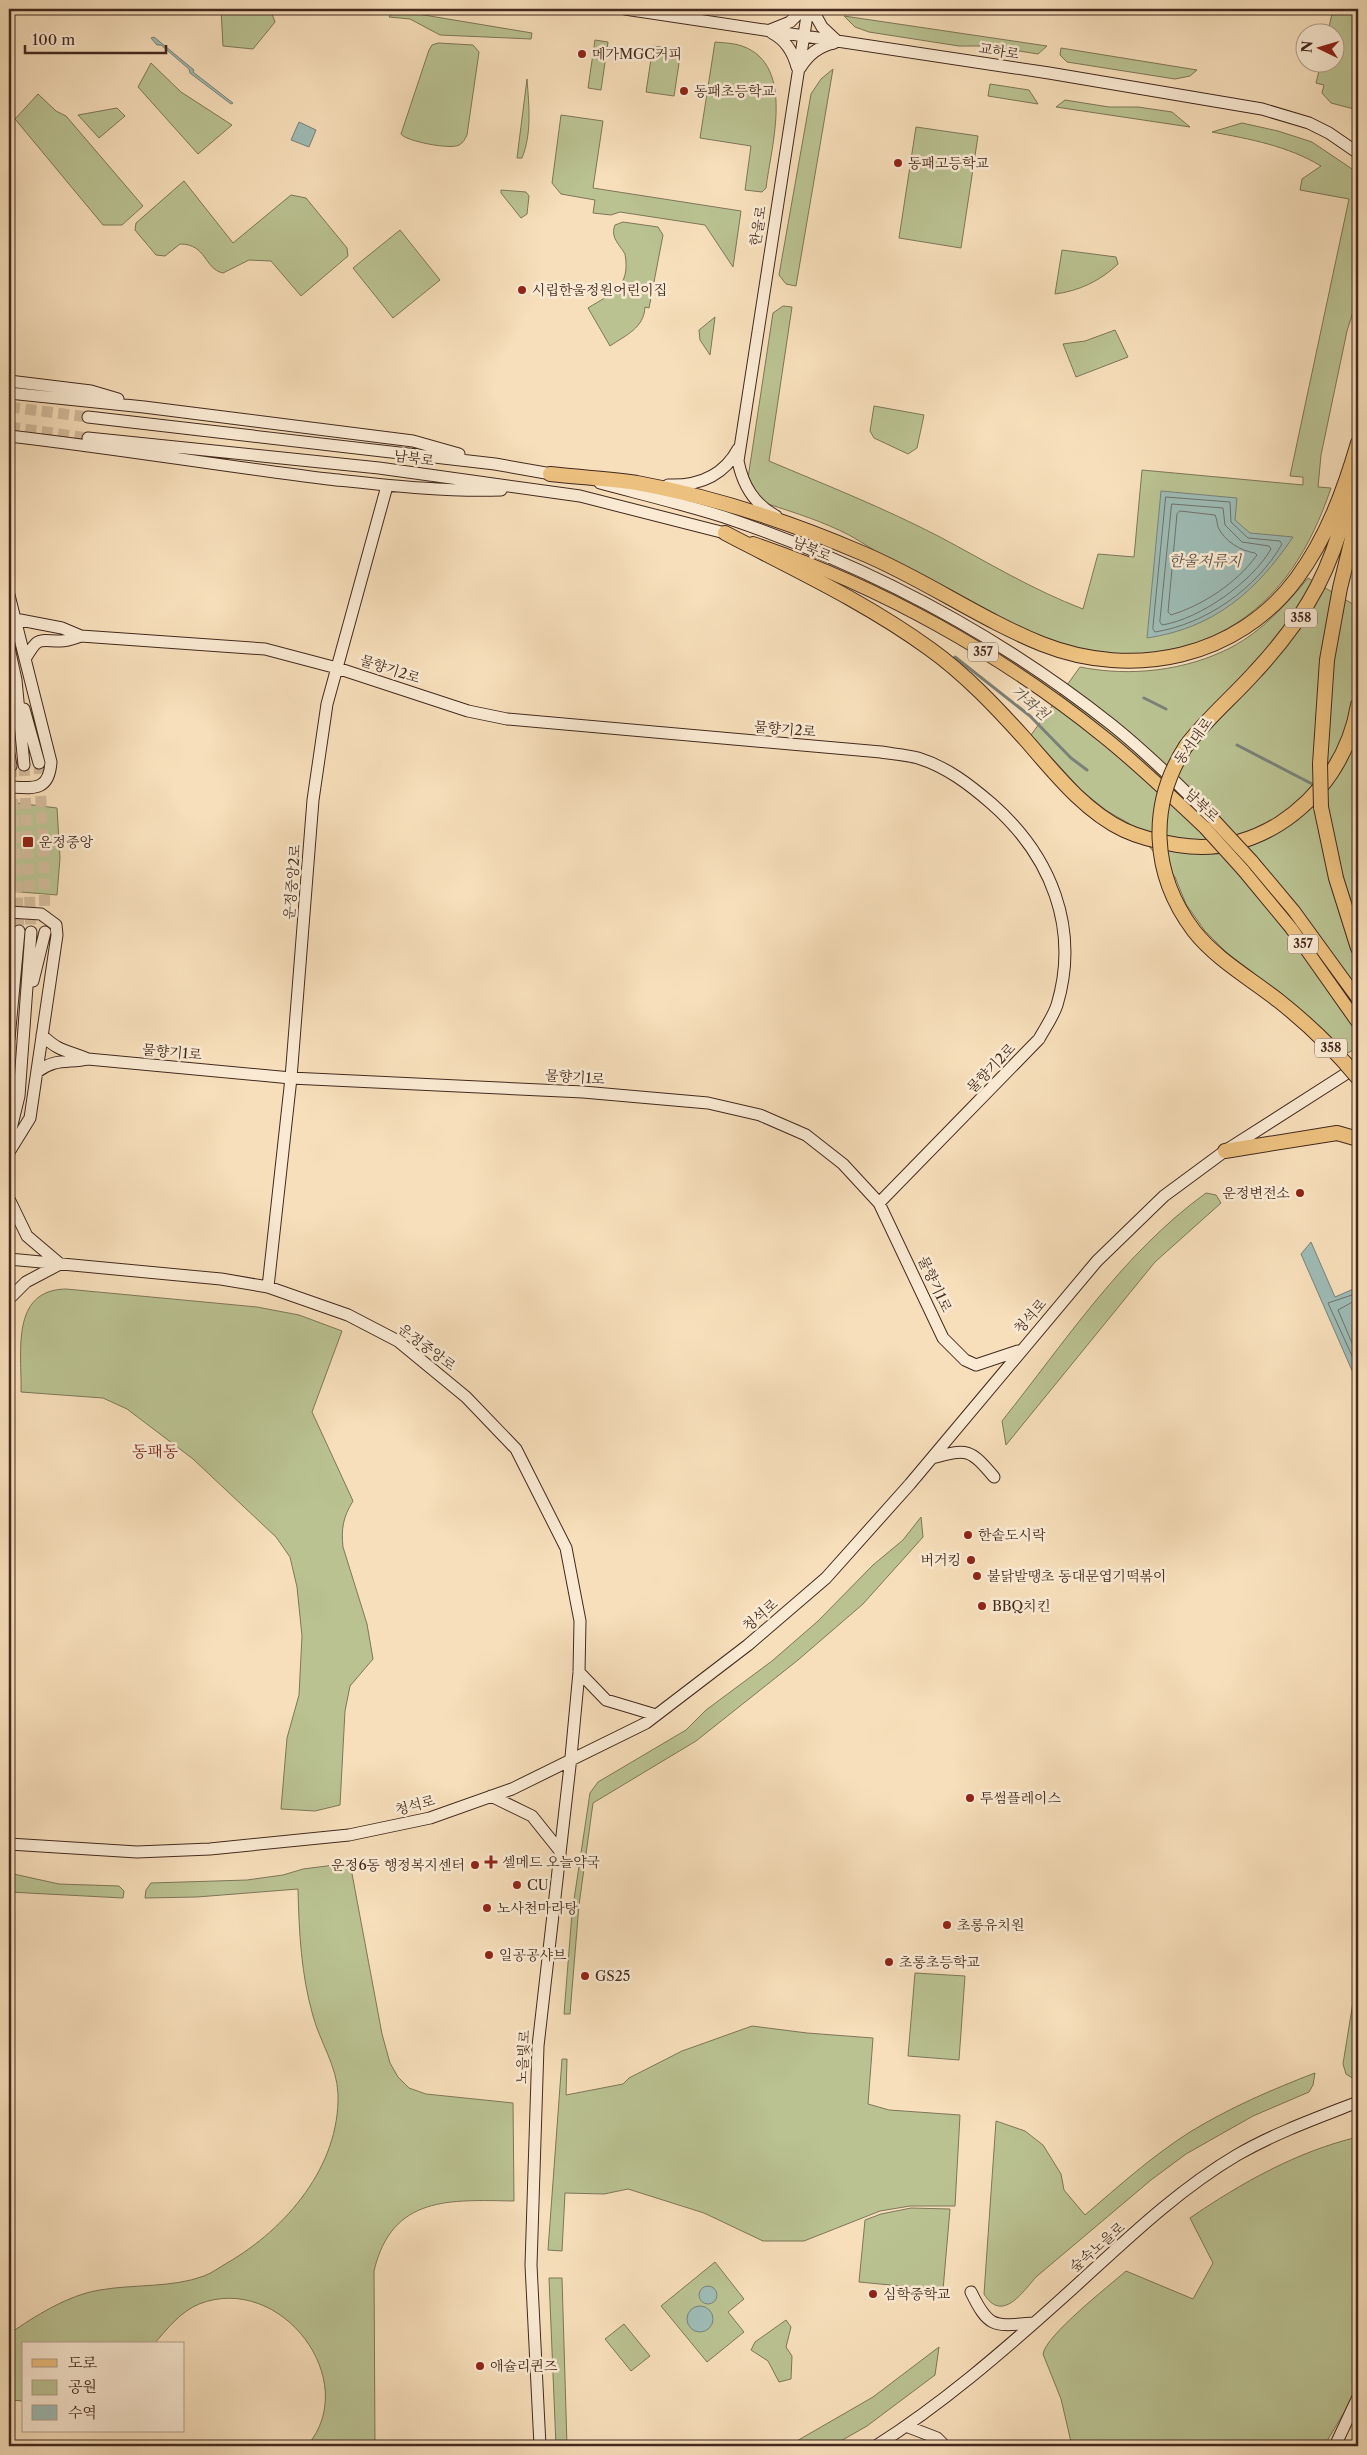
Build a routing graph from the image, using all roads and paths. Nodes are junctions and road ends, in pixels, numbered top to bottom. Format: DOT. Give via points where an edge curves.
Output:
graph roads {
  1 [pos="625,9"];
  2 [pos="803,9"];
  3 [pos="808,9"];
  4 [pos="812,9"];
  5 [pos="768,31"];
  6 [pos="804,36"];
  7 [pos="839,42"];
  8 [pos="798,72"];
  9 [pos="1358,153"];
  10 [pos="9,381"];
  11 [pos="9,393"];
  12 [pos="25,395"];
  13 [pos="9,399"];
  14 [pos="144,407"];
  15 [pos="88,417"];
  16 [pos="9,427"];
  17 [pos="9,436"];
  18 [pos="88,438"];
  19 [pos="33,439"];
  20 [pos="1358,443"];
  21 [pos="739,448"];
  22 [pos="1358,457"];
  23 [pos="495,464"];
  24 [pos="550,474"];
  25 [pos="635,483"];
  26 [pos="387,486"];
  27 [pos="534,489"];
  28 [pos="1358,514"];
  29 [pos="795,525"];
  30 [pos="725,533"];
  31 [pos="9,595"];
  32 [pos="15,619"];
  33 [pos="81,636"];
  34 [pos="9,648"];
  35 [pos="25,660"];
  36 [pos="337,668"];
  37 [pos="16,680"];
  38 [pos="1358,705"];
  39 [pos="9,754"];
  40 [pos="39,763"];
  41 [pos="24,765"];
  42 [pos="11,766"];
  43 [pos="9,786"];
  44 [pos="1210,824"];
  45 [pos="1247,866"];
  46 [pos="9,912"];
  47 [pos="45,932"];
  48 [pos="1358,948"];
  49 [pos="1358,999"];
  50 [pos="9,1006"];
  51 [pos="25,1012"];
  52 [pos="1358,1023"];
  53 [pos="10,1025"];
  54 [pos="42,1035"];
  55 [pos="9,1039"];
  56 [pos="88,1059"];
  57 [pos="1358,1066"];
  58 [pos="37,1072"];
  59 [pos="290,1078"];
  60 [pos="1358,1078"];
  61 [pos="10,1128"];
  62 [pos="1358,1139"];
  63 [pos="9,1147"];
  64 [pos="1225,1151"];
  65 [pos="9,1152"];
  66 [pos="9,1199"];
  67 [pos="879,1203"];
  68 [pos="9,1259"];
  69 [pos="60,1264"];
  70 [pos="268,1287"];
  71 [pos="9,1299"];
  72 [pos="1020,1351"];
  73 [pos="932,1458"];
  74 [pos="994,1477"];
  75 [pos="579,1672"];
  76 [pos="656,1715"];
  77 [pos="572,1757"];
  78 [pos="491,1796"];
  79 [pos="9,1844"];
  80 [pos="560,1852"];
  81 [pos="1358,2102"];
  82 [pos="971,2292"];
  83 [pos="1033,2323"];
  84 [pos="1358,2397"];
  85 [pos="906,2426"];
  86 [pos="540,2446"];
  87 [pos="876,2446"];
  88 [pos="944,2446"];
  89 [pos="1335,2446"];
  1 -- 5 [label="street, 교하로"];
  2 -- 5 [label="street" via="790,22"];
  3 -- 6 [label="street, 한울로"];
  4 -- 7 [label="street" via="822,27"];
  5 -- 6 [label="street, 교하로"];
  5 -- 8 [label="street" via="786,42"];
  6 -- 7 [label="street, 교하로"];
  6 -- 8 [label="street, 한울로"];
  7 -- 8 [label="street" via="827,44 811,53"];
  7 -- 9 [label="street, 교하로" via="1262,109 1309,123"];
  8 -- 21 [label="street, 한울로"];
  10 -- 14 [label="street" via="91,391"];
  11 -- 12 [label="street"];
  12 -- 13 [label="street"];
  12 -- 14 [label="street"];
  14 -- 23 [label="street" via="413,441"];
  15 -- 23 [label="street, 남북로 / 357"];
  16 -- 19 [label="street"];
  17 -- 19 [label="street"];
  18 -- 27 [label="street, 남북로 / 357" via="379,468"];
  19 -- 26 [label="street"];
  20 -- 29 [label="highway" via="1330,522 1308,562 1286,592 1259,618 1229,638 1191,653 1146,662 1104,661 1042,644 864,554"];
  21 -- 25 [label="street" via="722,471 698,483 681,486"];
  21 -- 29 [label="street" via="738,461 745,488 769,512"];
  22 -- 60 [label="highway, 동서대로 / 358, bridge" via="1334,551 1305,612 1280,646 1186,746 1165,787 1159,819 1164,869 1180,910 1195,931 1210,948 1301,1019"];
  23 -- 24 [label="street, 남북로 / 357"];
  24 -- 25 [label="highway"];
  24 -- 44 [label="street, 남북로 / 357" via="598,483 722,517 864,572 938,608 1026,663 1112,725 1168,774"];
  25 -- 29 [label="highway"];
  26 -- 27 [label="street" via="467,491"];
  26 -- 36 [label="street, 운정중앙2로"];
  27 -- 30 [label="street, 남북로 / 357" via="580,496"];
  28 -- 48 [label="highway, 358, bridge" via="1327,660 1320,764 1320,807 1327,845"];
  30 -- 38 [label="highway" via="885,618 932,650 982,695 1101,816 1155,842 1189,847 1244,842 1289,817 1332,774 1345,749"];
  30 -- 44 [label="main road, 남북로 / 357" via="779,551 932,621 1017,673 1104,736"];
  31 -- 32 [label="street"];
  32 -- 33 [label="street" via="62,628"];
  32 -- 35 [label="street"];
  33 -- 35 [label="street" via="38,642"];
  33 -- 36 [label="street, 물향기2로" via="264,649"];
  34 -- 37 [label="street"];
  35 -- 43 [label="street" via="51,762 50,772 46,782 36,788"];
  36 -- 59 [label="street, 운정중앙2로" via="327,704 313,800"];
  36 -- 67 [label="street, 물향기2로" via="468,711 507,719 918,758 947,770 973,787 1004,815 1035,852 1056,893 1065,939 1063,978 1056,1008 1039,1039 1024,1057"];
  37 -- 40 [label="street"];
  37 -- 41 [label="street"];
  39 -- 42 [label="street"];
  44 -- 45 [label="main road, 남북로 / 357, bridge"];
  45 -- 49 [label="main road, 남북로 / 357" via="1294,911"];
  45 -- 52 [label="main road, 남북로 / 357"];
  46 -- 54 [label="street" via="41,914 56,925"];
  47 -- 51 [label="street"];
  50 -- 53 [label="street"];
  51 -- 53 [label="street" via="25,932"];
  51 -- 61 [label="street" via="19,1096"];
  53 -- 55 [label="street"];
  54 -- 56 [label="street" via="59,1050 71,1051"];
  54 -- 58 [label="street"];
  56 -- 58 [label="street" via="55,1062"];
  56 -- 59 [label="street, 물향기1로"];
  57 -- 64 [label="street, 청석로"];
  58 -- 65 [label="street" via="30,1118"];
  59 -- 67 [label="street, 물향기1로" via="583,1092 708,1104 760,1114 806,1135 843,1164"];
  59 -- 70 [label="street, 운정중앙2로"];
  61 -- 63 [label="street"];
  62 -- 64 [label="highway" via="1337,1133"];
  64 -- 72 [label="street, 청석로" via="1164,1196 1097,1261"];
  66 -- 69 [label="street" via="27,1236"];
  67 -- 72 [label="street, 물향기1로" via="943,1338 965,1360 976,1365"];
  68 -- 69 [label="street, 운정중앙로"];
  69 -- 70 [label="street, 운정중앙로" via="221,1279"];
  69 -- 71 [label="street" via="26,1282"];
  70 -- 75 [label="street, 운정중앙로" via="348,1315 398,1341 466,1397 516,1450 566,1548 580,1621"];
  72 -- 73 [label="street, 청석로"];
  73 -- 74 [label="street" via="959,1451 976,1456"];
  73 -- 76 [label="street, 청석로" via="826,1578 748,1645"];
  75 -- 76 [label="street" via="606,1700"];
  75 -- 77 [label="street, 노을빛로"];
  76 -- 77 [label="street, 청석로"];
  77 -- 78 [label="street, 청석로" via="512,1789"];
  77 -- 80 [label="street, 노을빛로"];
  78 -- 79 [label="street, 청석로" via="430,1818 299,1842 137,1852"];
  78 -- 80 [label="street" via="532,1816"];
  80 -- 86 [label="street, 노을빛로" via="538,2046 531,2265"];
  81 -- 83 [label="street, 숲속노을로" via="1279,2134 1210,2173 1105,2258"];
  82 -- 83 [label="street" via="981,2313 998,2325"];
  83 -- 85 [label="street, 숲속노을로" via="958,2390"];
  84 -- 89 [label="street"];
  85 -- 87 [label="street, 숲속노을로"];
  85 -- 88 [label="street" via="936,2438"];
}
